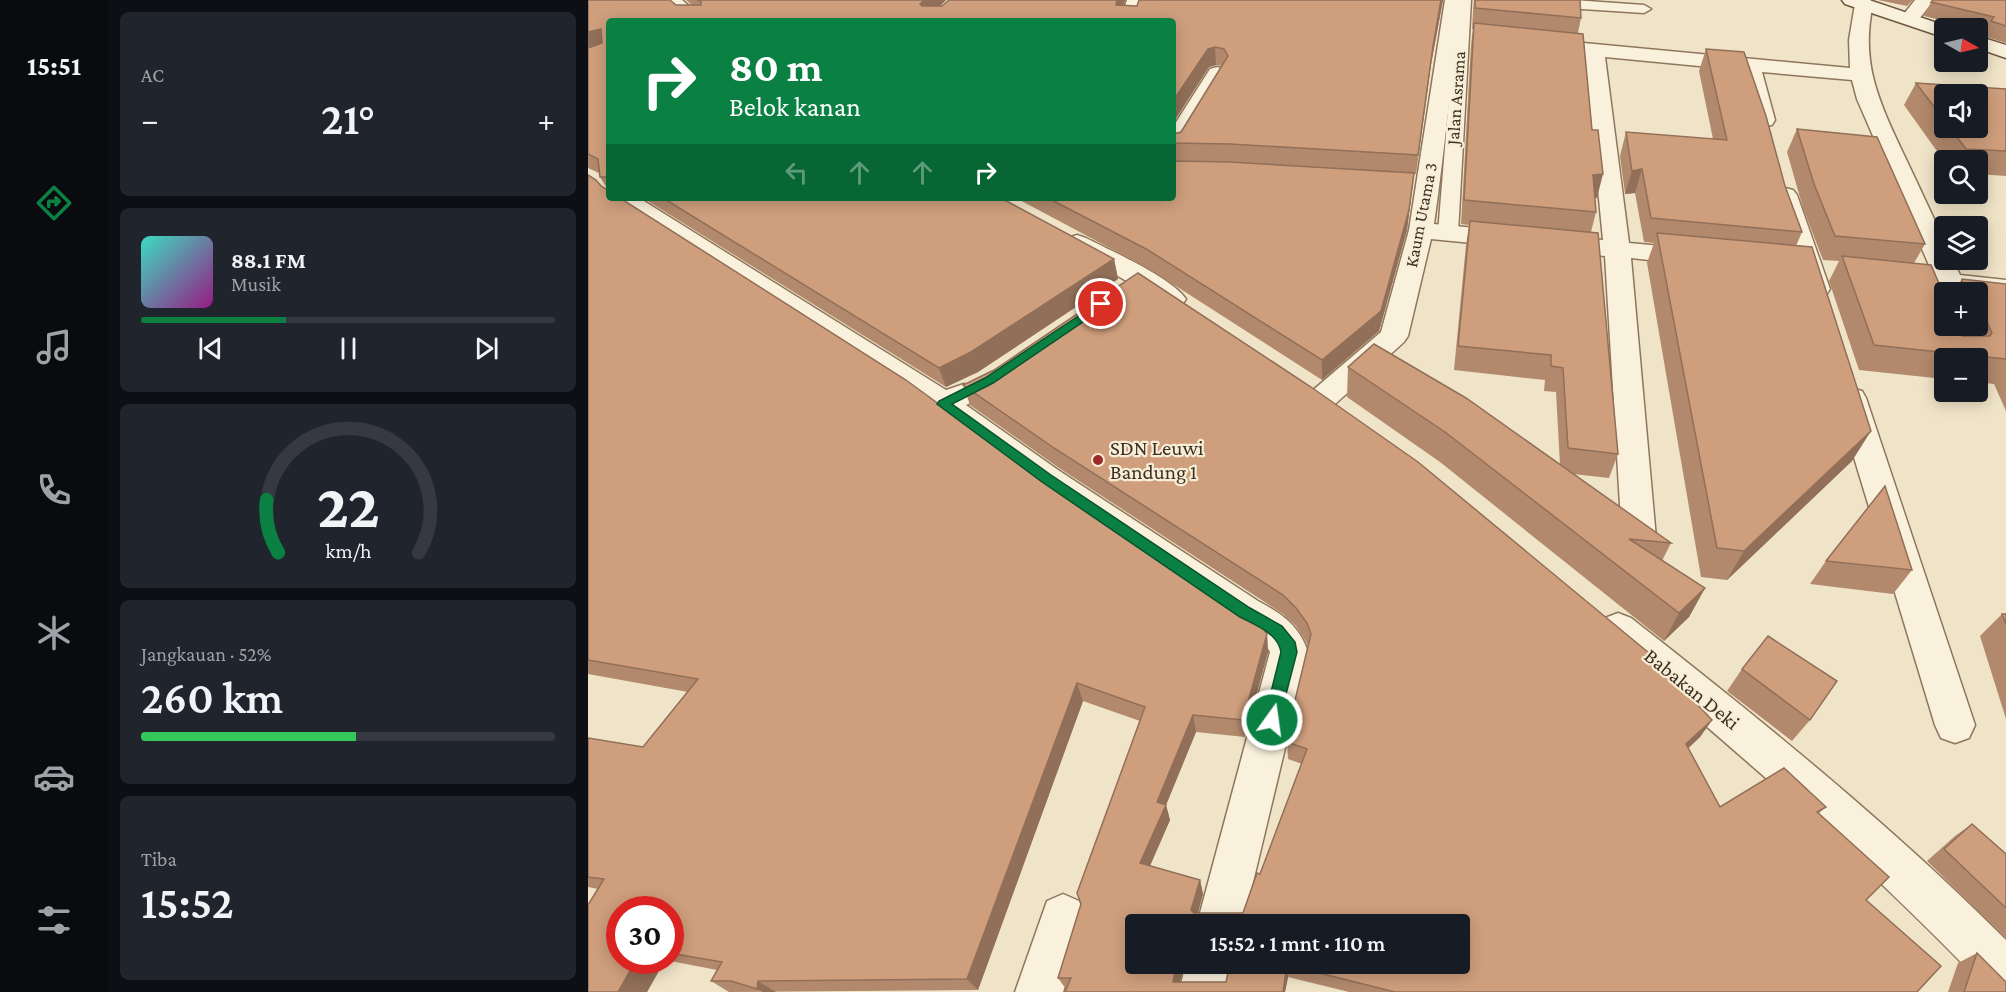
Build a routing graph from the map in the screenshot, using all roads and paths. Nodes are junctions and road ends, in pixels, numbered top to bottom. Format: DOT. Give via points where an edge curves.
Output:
graph roads {
  1 [pos="670,0"];
  2 [pos="1136,0"];
  3 [pos="1454,0"];
  4 [pos="1464,0"];
  5 [pos="1503,0"];
  6 [pos="1925,0"];
  7 [pos="1858,2"];
  8 [pos="1644,9"];
  9 [pos="694,18"];
  10 [pos="1129,18"];
  11 [pos="1909,19"];
  12 [pos="1934,28"];
  13 [pos="1455,35"];
  14 [pos="1482,38"];
  15 [pos="1550,46"];
  16 [pos="1988,46"];
  17 [pos="1594,51"];
  18 [pos="2006,52"];
  19 [pos="1750,66"];
  20 [pos="1217,73"];
  21 [pos="1860,75"];
  22 [pos="1176,140"];
  23 [pos="1770,141"];
  24 [pos="1780,175"];
  25 [pos="627,201"];
  26 [pos="1435,231"];
  27 [pos="1057,232"];
  28 [pos="1617,249"];
  29 [pos="1721,260"];
  30 [pos="1869,274"];
  31 [pos="1939,281"];
  32 [pos="2006,288"];
  33 [pos="1190,311"];
  34 [pos="1825,314"];
  35 [pos="1843,371"];
  36 [pos="989,381"];
  37 [pos="1326,400"];
  38 [pos="943,404"];
  39 [pos="1639,538"];
  40 [pos="1593,609"];
  41 [pos="1955,725"];
  42 [pos="1223,914"];
  43 [pos="1063,917"];
  44 [pos="1207,974"];
  45 [pos="2006,974"];
  46 [pos="1038,992"];
  47 [pos="1203,992"];
  1 -- 9 [label="street"];
  2 -- 10 [label="street"];
  3 -- 13 [label="street, Kaum Utama 3"];
  4 -- 13 [label="lane, Jalan Asrama"];
  5 -- 8 [label="lane"];
  6 -- 11 [label="street"];
  7 -- 11 [label="street"];
  7 -- 21 [label="street"];
  11 -- 12 [label="street"];
  13 -- 14 [label="street"];
  13 -- 26 [label="lane, Jalan Asrama"];
  13 -- 26 [label="street, Kaum Utama 3" via="1443,64 1436,133 1416,183"];
  15 -- 17 [label="street"];
  16 -- 18 [label="street"];
  17 -- 19 [label="street"];
  17 -- 28 [label="street"];
  19 -- 21 [label="street"];
  19 -- 23 [label="street"];
  20 -- 22 [label="street"];
  21 -- 31 [label="street"];
  24 -- 34 [label="street"];
  25 -- 38 [label="street"];
  26 -- 28 [label="street"];
  26 -- 37 [label="street, Kaum Utama 3" via="1394,336"];
  27 -- 33 [label="street" via="1130,285"];
  28 -- 29 [label="street"];
  28 -- 39 [label="street"];
  30 -- 31 [label="street"];
  31 -- 32 [label="street"];
  35 -- 41 [label="street"];
  36 -- 38 [label="street"];
  38 -- 42 [label="street" via="1047,479 1277,630 1287,642 1289,652"];
  40 -- 45 [label="street, Babakan Deki" via="1730,720 1900,870"];
  43 -- 46 [label="street"];
  44 -- 47 [label="street"];
}
